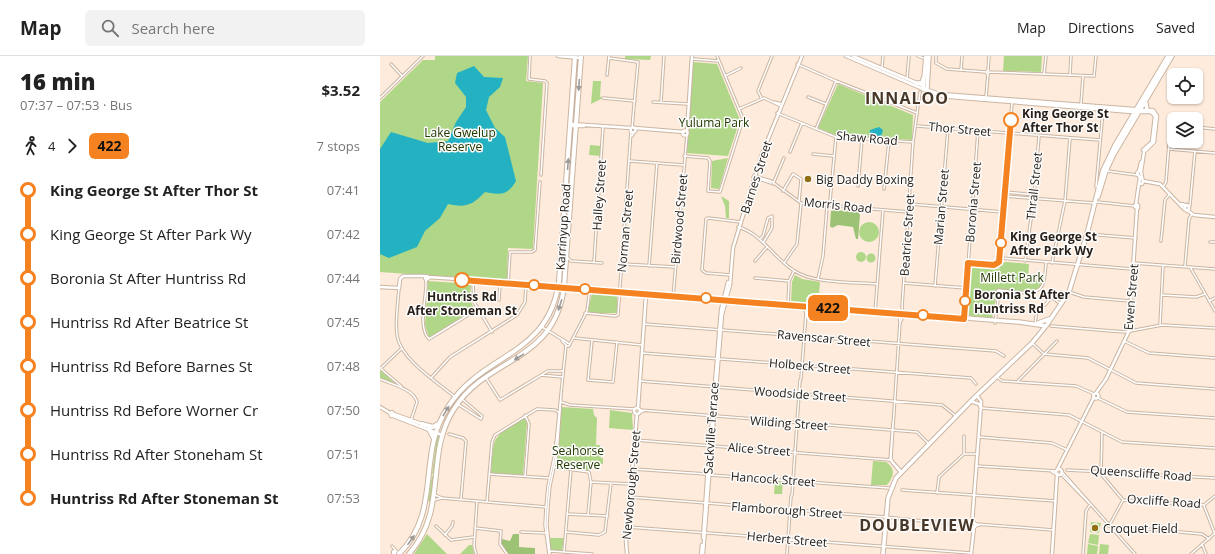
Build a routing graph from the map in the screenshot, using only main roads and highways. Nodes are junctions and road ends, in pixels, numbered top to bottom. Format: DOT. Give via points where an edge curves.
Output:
graph roads {
  1 [pos="558,56"];
  2 [pos="801,56"];
  3 [pos="846,56"];
  4 [pos="929,56"];
  5 [pos="1168,56"];
  6 [pos="1172,56"];
  7 [pos="575,57"];
  8 [pos="581,57"];
  9 [pos="692,57"];
  10 [pos="855,57"];
  11 [pos="924,57"];
  12 [pos="925,70"];
  13 [pos="907,80"];
  14 [pos="916,83"];
  15 [pos="924,89"];
  16 [pos="1152,89"];
  17 [pos="1103,108"];
  18 [pos="1137,110"];
  19 [pos="1147,110"];
  20 [pos="1127,112"];
  21 [pos="1155,120"];
  22 [pos="573,125"];
  23 [pos="1120,138"];
  24 [pos="1104,171"];
  25 [pos="1142,183"];
  26 [pos="1179,202"];
  27 [pos="1188,207"];
  28 [pos="1198,215"];
  29 [pos="1215,217"];
  30 [pos="562,236"];
  31 [pos="568,236"];
  32 [pos="730,275"];
  33 [pos="380,287"];
  34 [pos="558,288"];
  35 [pos="564,288"];
  36 [pos="728,291"];
  37 [pos="646,295"];
  38 [pos="731,300"];
  39 [pos="724,301"];
  40 [pos="788,306"];
  41 [pos="875,312"];
  42 [pos="899,314"];
  43 [pos="1050,318"];
  44 [pos="964,319"];
  45 [pos="995,322"];
  46 [pos="1036,324"];
  47 [pos="1045,326"];
  48 [pos="977,397"];
  49 [pos="973,402"];
  50 [pos="380,408"];
  51 [pos="981,408"];
  52 [pos="958,416"];
  53 [pos="410,421"];
  54 [pos="422,424"];
  55 [pos="439,424"];
  56 [pos="429,429"];
  57 [pos="436,431"];
  58 [pos="443,433"];
  59 [pos="438,451"];
  60 [pos="431,455"];
  61 [pos="437,462"];
  62 [pos="902,471"];
  63 [pos="429,475"];
  64 [pos="426,502"];
  65 [pos="433,508"];
  66 [pos="886,517"];
  67 [pos="420,524"];
  68 [pos="426,528"];
  69 [pos="396,553"];
  70 [pos="971,553"];
  71 [pos="410,554"];
  72 [pos="626,554"];
  73 [pos="702,554"];
  74 [pos="882,554"];
  75 [pos="1052,554"];
  1 -- 7 [label="main road"];
  2 -- 32 [label="main road, Barnes Street" via="754,177 738,227"];
  3 -- 10 [label="main road"];
  4 -- 15 [label="main road"];
  5 -- 18 [label="main road"];
  6 -- 16 [label="main road"];
  7 -- 8 [label="main road"];
  7 -- 22 [label="highway, Karrinyup Road"];
  8 -- 22 [label="highway, Karrinyup Road, one-way"];
  9 -- 22 [label="main road, Birdwood Street" via="685,133"];
  10 -- 13 [label="main road"];
  11 -- 12 [label="main road"];
  12 -- 14 [label="main road" via="922,83"];
  12 -- 15 [label="main road"];
  13 -- 14 [label="main road"];
  13 -- 15 [label="main road"];
  14 -- 15 [label="main road"];
  15 -- 17 [label="main road" via="949,98"];
  16 -- 18 [label="main road"];
  16 -- 19 [label="main road" via="1145,105"];
  17 -- 18 [label="main road"];
  17 -- 20 [label="main road"];
  18 -- 19 [label="main road"];
  18 -- 20 [label="main road"];
  18 -- 21 [label="main road" via="1152,112"];
  18 -- 23 [label="main road"];
  18 -- 24 [label="main road"];
  19 -- 21 [label="main road" via="1155,111"];
  20 -- 23 [label="main road" via="1129,118"];
  21 -- 25 [label="main road, Ewen Street" via="1154,144 1144,152 1139,173"];
  30 -- 22 [label="highway, Karrinyup Road, one-way"];
  22 -- 31 [label="highway, Karrinyup Road"];
  23 -- 24 [label="main road" via="1104,162"];
  24 -- 43 [label="main road" via="1069,292"];
  25 -- 26 [label="main road" via="1151,182 1163,187"];
  25 -- 75 [label="main road, Ewen Street" via="1136,206 1129,331 1060,466"];
  26 -- 27 [label="main road"];
  26 -- 27 [label="main road" via="1184,209"];
  27 -- 28 [label="main road"];
  27 -- 28 [label="main road" via="1192,214"];
  28 -- 29 [label="main road"];
  30 -- 31 [label="highway"];
  30 -- 34 [label="highway, Karrinyup Road"];
  31 -- 35 [label="highway, Karrinyup Road"];
  32 -- 36 [label="main road, Barnes Street"];
  32 -- 39 [label="main road, Barnes Street"];
  33 -- 34 [label="main road" via="399,288 400,279 404,276"];
  34 -- 35 [label="main road"];
  55 -- 34 [label="highway, Karrinyup Road, one-way" via="454,397 474,377 521,347 542,327 551,311"];
  35 -- 37 [label="main road"];
  35 -- 58 [label="highway, Karrinyup Road, one-way" via="560,306 548,331 528,351 486,378 461,399"];
  36 -- 38 [label="main road"];
  36 -- 39 [label="main road, Barnes Street"];
  37 -- 39 [label="main road"];
  37 -- 72 [label="main road, Newborough Street"];
  38 -- 39 [label="main road"];
  38 -- 40 [label="main road"];
  39 -- 40 [label="main road"];
  39 -- 73 [label="main road, Sackville Terrace"];
  40 -- 41 [label="main road"];
  40 -- 41 [label="main road"];
  41 -- 42 [label="main road"];
  42 -- 44 [label="main road"];
  42 -- 44 [label="main road"];
  43 -- 46 [label="main road"];
  43 -- 47 [label="main road"];
  44 -- 45 [label="main road"];
  45 -- 46 [label="main road"];
  45 -- 47 [label="main road"];
  46 -- 47 [label="main road"];
  47 -- 48 [label="main road" via="1032,343"];
  48 -- 49 [label="main road"];
  48 -- 51 [label="main road"];
  48 -- 52 [label="main road"];
  49 -- 51 [label="main road"];
  49 -- 52 [label="main road"];
  50 -- 53 [label="main road"];
  51 -- 70 [label="main road"];
  52 -- 62 [label="main road"];
  53 -- 54 [label="main road"];
  53 -- 56 [label="main road"];
  54 -- 55 [label="highway" via="433,427"];
  54 -- 57 [label="main road"];
  55 -- 57 [label="highway, Karrinyup Road"];
  56 -- 57 [label="main road"];
  56 -- 60 [label="highway" via="433,436"];
  57 -- 58 [label="main road"];
  57 -- 60 [label="highway, Karrinyup Road"];
  58 -- 59 [label="highway, Karrinyup Road"];
  59 -- 60 [label="highway" via="433,448"];
  59 -- 61 [label="highway, Karrinyup Road"];
  60 -- 63 [label="highway, Karrinyup Road"];
  61 -- 63 [label="highway" via="435,473"];
  61 -- 65 [label="highway, Karrinyup Road"];
  62 -- 66 [label="main road" via="889,493"];
  62 -- 66 [label="main road" via="889,488"];
  63 -- 64 [label="highway, Karrinyup Road"];
  64 -- 65 [label="highway"];
  64 -- 67 [label="highway, Karrinyup Road"];
  65 -- 68 [label="highway, Karrinyup Road"];
  66 -- 74 [label="main road"];
  67 -- 68 [label="highway" via="420,530"];
  69 -- 67 [label="highway, Karrinyup Road, one-way" via="411,541"];
  68 -- 71 [label="highway, Karrinyup Road"];
}
